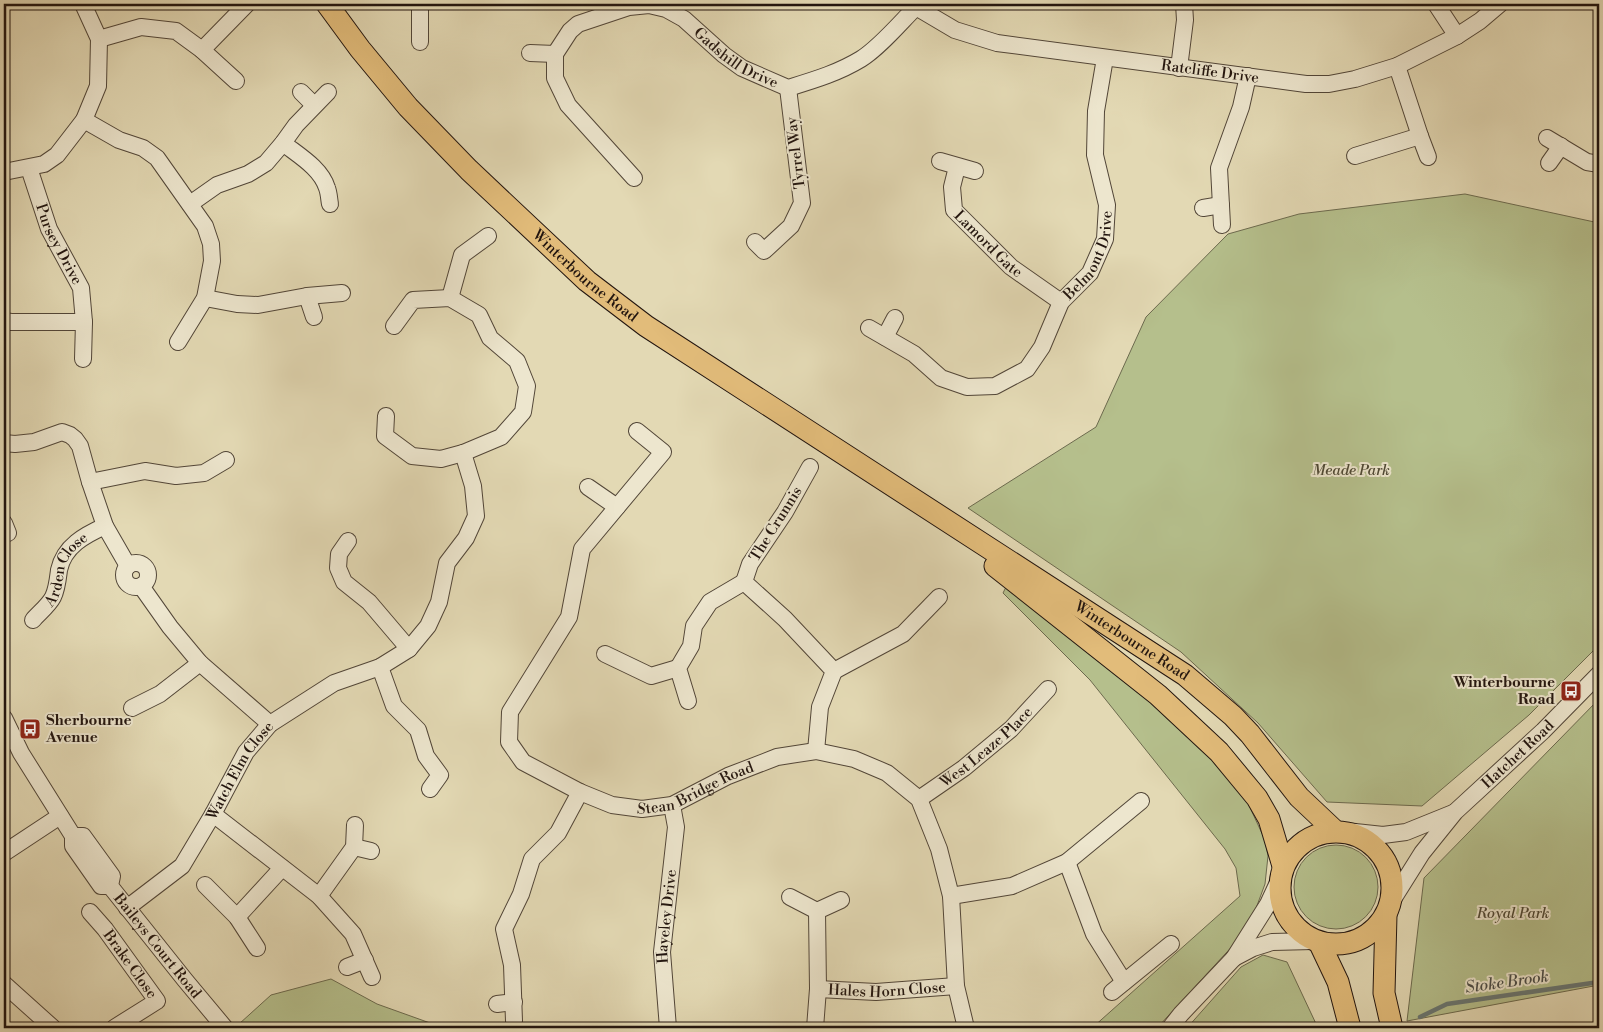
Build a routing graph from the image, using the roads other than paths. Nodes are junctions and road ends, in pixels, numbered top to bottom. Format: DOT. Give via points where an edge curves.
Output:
graph roads {
  1 [pos="83,4"];
  2 [pos="247,4"];
  3 [pos="327,4"];
  4 [pos="420,4"];
  5 [pos="1184,4"];
  6 [pos="1436,4"];
  7 [pos="1500,4"];
  8 [pos="913,6"];
  9 [pos="1457,36"];
  10 [pos="99,39"];
  11 [pos="420,42"];
  12 [pos="202,50"];
  13 [pos="530,52"];
  14 [pos="555,54"];
  15 [pos="1105,58"];
  16 [pos="1398,66"];
  17 [pos="1179,68"];
  18 [pos="1248,76"];
  19 [pos="236,81"];
  20 [pos="788,88"];
  21 [pos="301,92"];
  22 [pos="328,92"];
  23 [pos="314,105"];
  24 [pos="84,120"];
  25 [pos="1420,136"];
  26 [pos="283,143"];
  27 [pos="1355,156"];
  28 [pos="1428,157"];
  29 [pos="940,161"];
  30 [pos="1549,163"];
  31 [pos="1599,164"];
  32 [pos="957,166"];
  33 [pos="29,168"];
  34 [pos="631,169"];
  35 [pos="975,171"];
  36 [pos="4,172"];
  37 [pos="190,204"];
  38 [pos="330,204"];
  39 [pos="1221,205"];
  40 [pos="1203,208"];
  41 [pos="1222,225"];
  42 [pos="488,236"];
  43 [pos="755,242"];
  44 [pos="342,293"];
  45 [pos="307,296"];
  46 [pos="205,298"];
  47 [pos="450,298"];
  48 [pos="1061,302"];
  49 [pos="314,317"];
  50 [pos="895,318"];
  51 [pos="4,321"];
  52 [pos="84,322"];
  53 [pos="394,326"];
  54 [pos="869,328"];
  55 [pos="885,337"];
  56 [pos="178,342"];
  57 [pos="83,359"];
  58 [pos="386,416"];
  59 [pos="637,431"];
  60 [pos="4,443"];
  61 [pos="463,453"];
  62 [pos="226,460"];
  63 [pos="810,467"];
  64 [pos="90,482"];
  65 [pos="588,487"];
  66 [pos="897,488"];
  67 [pos="618,507"];
  68 [pos="105,526"];
  69 [pos="348,541"];
  70 [pos="744,582"];
  71 [pos="938,597"];
  72 [pos="33,620"];
  73 [pos="409,649"];
  74 [pos="605,654"];
  75 [pos="200,663"];
  76 [pos="380,667"];
  77 [pos="678,668"];
  78 [pos="834,671"];
  79 [pos="1599,674"];
  80 [pos="1048,689"];
  81 [pos="688,701"];
  82 [pos="132,708"];
  83 [pos="4,718"];
  84 [pos="270,724"];
  85 [pos="816,751"];
  86 [pos="430,789"];
  87 [pos="580,792"];
  88 [pos="919,799"];
  89 [pos="1141,801"];
  90 [pos="672,805"];
  91 [pos="1455,812"];
  92 [pos="213,814"];
  93 [pos="60,816"];
  94 [pos="355,825"];
  95 [pos="1340,831"];
  96 [pos="4,853"];
  97 [pos="1067,862"];
  98 [pos="282,868"];
  99 [pos="1282,871"];
  100 [pos="206,884"];
  101 [pos="319,896"];
  102 [pos="950,896"];
  103 [pos="790,897"];
  104 [pos="841,900"];
  105 [pos="127,908"];
  106 [pos="1388,909"];
  107 [pos="817,911"];
  108 [pos="90,912"];
  109 [pos="237,917"];
  110 [pos="1316,941"];
  111 [pos="1171,944"];
  112 [pos="257,948"];
  113 [pos="1234,958"];
  114 [pos="364,960"];
  115 [pos="347,968"];
  116 [pos="372,977"];
  117 [pos="4,984"];
  118 [pos="956,986"];
  119 [pos="818,989"];
  120 [pos="514,1002"];
  121 [pos="497,1004"];
  122 [pos="514,1021"];
  123 [pos="53,1028"];
  124 [pos="114,1028"];
  125 [pos="225,1028"];
  126 [pos="668,1028"];
  127 [pos="815,1028"];
  128 [pos="966,1028"];
  129 [pos="1170,1028"];
  130 [pos="1350,1028"];
  131 [pos="1392,1028"];
  1 -- 10 [label="street"];
  2 -- 12 [label="street"];
  3 -- 66 [label="main road, Winterbourne Road" via="413,113 587,280 646,326"];
  4 -- 11 [label="street"];
  5 -- 17 [label="street"];
  6 -- 9 [label="street"];
  7 -- 9 [label="street, Ratcliffe Drive"];
  8 -- 15 [label="street, Ratcliffe Drive" via="955,30 997,43"];
  8 -- 20 [label="street, Gadshill Drive" via="862,58 831,75"];
  9 -- 16 [label="street, Ratcliffe Drive"];
  10 -- 12 [label="street" via="141,27 176,31"];
  10 -- 24 [label="street" via="98,86"];
  12 -- 19 [label="street"];
  13 -- 14 [label="street"];
  14 -- 20 [label="street, Gadshill Drive" via="578,24 629,7 649,5 666,9 684,19 742,68"];
  14 -- 34 [label="street" via="555,78 568,105"];
  15 -- 17 [label="street, Ratcliffe Drive"];
  15 -- 48 [label="street, Belmont Drive" via="1096,111 1095,155 1107,205 1105,239 1090,273"];
  16 -- 18 [label="street, Ratcliffe Drive" via="1329,84"];
  16 -- 25 [label="street"];
  17 -- 18 [label="street, Ratcliffe Drive"];
  18 -- 39 [label="street" via="1241,107 1219,168"];
  20 -- 43 [label="street, Tyrrel Way" via="802,203 791,226 764,251"];
  21 -- 23 [label="street"];
  22 -- 23 [label="street"];
  23 -- 26 [label="street"];
  24 -- 33 [label="street" via="57,155 44,164"];
  24 -- 37 [label="street" via="157,158"];
  25 -- 27 [label="street"];
  25 -- 28 [label="street"];
  26 -- 37 [label="street" via="257,170 218,185"];
  26 -- 38 [label="street" via="334,184"];
  29 -- 32 [label="street"];
  30 -- 31 [label="street" via="1554,142 1587,162"];
  32 -- 35 [label="street"];
  32 -- 48 [label="street, Lamord Gate" via="952,187 954,210 1011,267"];
  33 -- 36 [label="street"];
  33 -- 52 [label="street, Pursey Drive" via="49,229 81,288"];
  37 -- 46 [label="street" via="205,226 212,244"];
  39 -- 40 [label="street"];
  39 -- 41 [label="street"];
  42 -- 47 [label="street" via="462,255"];
  44 -- 45 [label="street"];
  45 -- 46 [label="street" via="258,305"];
  45 -- 49 [label="street"];
  46 -- 56 [label="street"];
  47 -- 53 [label="street" via="413,300"];
  47 -- 61 [label="street" via="480,314 490,338 517,361 527,386 523,412 501,437"];
  48 -- 55 [label="street, Belmont Drive" via="1042,347 1027,369 995,386 966,387 941,378 914,354"];
  50 -- 55 [label="street"];
  51 -- 52 [label="street"];
  52 -- 57 [label="street, Pursey Drive"];
  54 -- 55 [label="street, Belmont Drive"];
  58 -- 61 [label="street" via="385,436 412,456 441,459"];
  59 -- 67 [label="street, Stean Bridge Road" via="663,452"];
  60 -- 64 [label="street, Arden Close" via="34,442 62,432 70,435 80,446"];
  61 -- 73 [label="street, Watch Elm Close" via="473,486 476,516 466,538 447,563 439,602 428,626"];
  62 -- 64 [label="street" via="206,480 145,471"];
  63 -- 70 [label="street, The Crunnis" via="750,564"];
  64 -- 68 [label="street, Arden Close"];
  65 -- 67 [label="street"];
  66 -- 95 [label="main road, Winterbourne Road" via="1185,675 1250,734 1298,797"];
  66 -- 99 [label="main road, Winterbourne Road" via="1158,696 1219,752 1257,798 1269,819"];
  67 -- 87 [label="street, Stean Bridge Road" via="582,549 569,618 510,712 510,742 523,762"];
  68 -- 72 [label="street, Arden Close" via="65,553 53,597"];
  68 -- 75 [label="street, Arden Close" via="128,566 135,563 146,568 147,580 141,586"];
  69 -- 73 [label="street" via="338,561 344,582 369,602"];
  70 -- 77 [label="street" via="710,602 694,626 691,646"];
  70 -- 78 [label="street" via="786,619"];
  71 -- 78 [label="street" via="903,634"];
  73 -- 76 [label="street, Watch Elm Close"];
  74 -- 77 [label="street" via="651,676"];
  75 -- 82 [label="street" via="160,694"];
  75 -- 84 [label="street, Arden Close"];
  76 -- 84 [label="street, Watch Elm Close" via="334,683"];
  76 -- 86 [label="street" via="394,706 418,730 426,756 447,776"];
  77 -- 81 [label="street"];
  78 -- 85 [label="street" via="820,706"];
  79 -- 91 [label="street, Hatchet Road" via="1538,736"];
  80 -- 88 [label="street, West Leaze Place" via="1011,729 964,768"];
  83 -- 93 [label="street, Baileys Court Road" via="21,753"];
  84 -- 92 [label="street, Watch Elm Close" via="246,752"];
  85 -- 88 [label="street, Stean Bridge Road" via="854,759 887,773"];
  85 -- 90 [label="street, Stean Bridge Road" via="777,757 728,776"];
  87 -- 90 [label="street, Stean Bridge Road" via="612,805 642,809"];
  87 -- 120 [label="street" via="558,833 532,859 522,894 504,929 512,965"];
  88 -- 102 [label="street, Stean Bridge Road" via="939,848"];
  89 -- 97 [label="street"];
  90 -- 126 [label="street, Hayeley Drive" via="676,827 662,952"];
  91 -- 95 [label="street, Hatchet Road" via="1406,832 1383,835"];
  91 -- 106 [label="street, Hatchet Road" via="1422,854"];
  92 -- 98 [label="street"];
  92 -- 105 [label="street, Watch Elm Close" via="182,866"];
  93 -- 96 [label="street"];
  93 -- 105 [label="street, Baileys Court Road" via="73,836 73,846 101,886 110,886"];
  94 -- 101 [label="street" via="362,849"];
  95 -- 99 [label="main road" via="1318,833 1296,847"];
  95 -- 106 [label="main road" via="1361,836 1382,854 1391,873 1393,893"];
  97 -- 102 [label="street" via="1012,886"];
  97 -- 111 [label="street" via="1118,987"];
  98 -- 101 [label="street"];
  98 -- 109 [label="street"];
  99 -- 110 [label="main road" via="1279,887 1282,905 1302,933"];
  99 -- 113 [label="street" via="1268,904"];
  100 -- 109 [label="street"];
  101 -- 114 [label="street" via="352,934"];
  102 -- 118 [label="street, Stean Bridge Road"];
  103 -- 107 [label="street"];
  104 -- 107 [label="street"];
  105 -- 125 [label="street, Baileys Court Road"];
  106 -- 110 [label="main road" via="1368,934 1346,944"];
  106 -- 131 [label="main road" via="1384,993"];
  107 -- 119 [label="street, Hales Horn Close"];
  108 -- 124 [label="street, Brake Close" via="157,1001"];
  109 -- 112 [label="street"];
  110 -- 113 [label="street" via="1272,942"];
  110 -- 130 [label="main road" via="1338,982"];
  113 -- 129 [label="street"];
  114 -- 115 [label="street"];
  114 -- 116 [label="street"];
  117 -- 123 [label="street"];
  118 -- 119 [label="street, Hales Horn Close" via="876,992"];
  118 -- 128 [label="street, Stean Bridge Road"];
  119 -- 127 [label="street, Hales Horn Close"];
  120 -- 121 [label="street"];
  120 -- 122 [label="street"];
}
